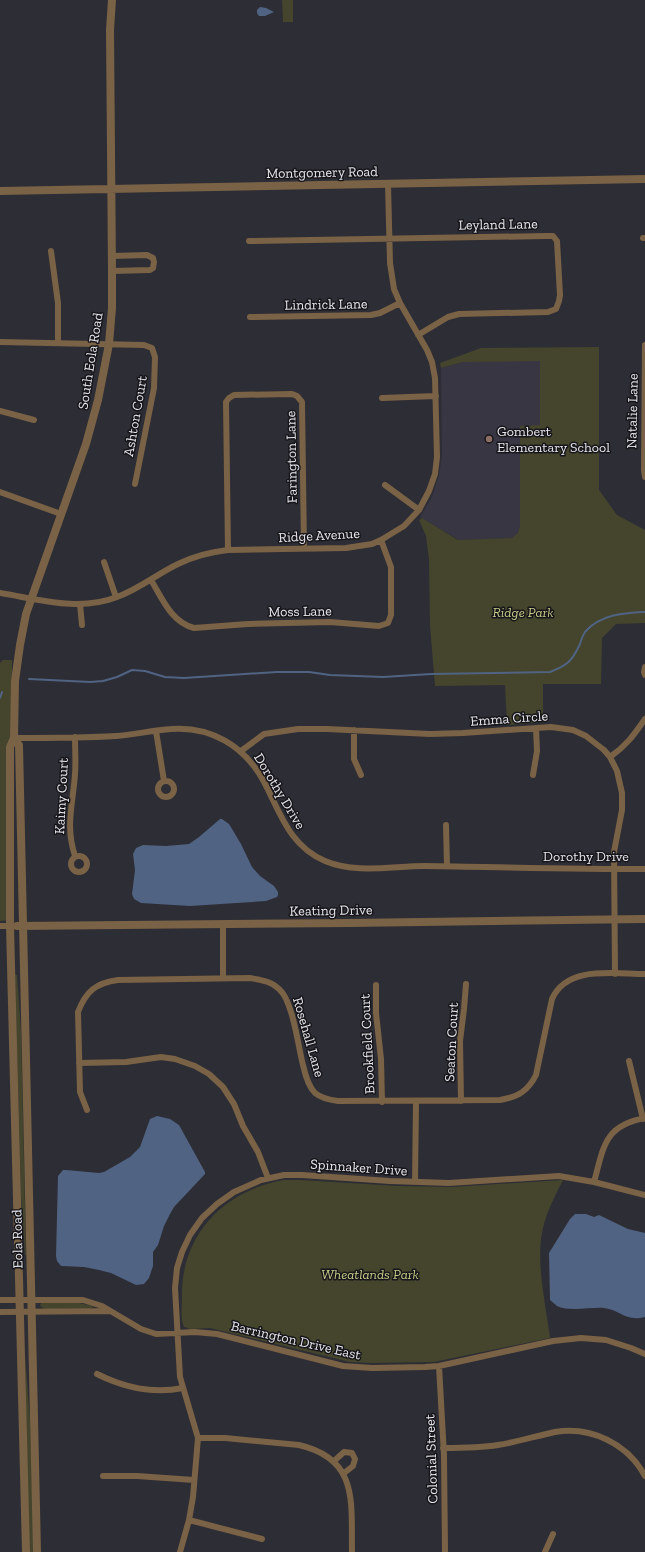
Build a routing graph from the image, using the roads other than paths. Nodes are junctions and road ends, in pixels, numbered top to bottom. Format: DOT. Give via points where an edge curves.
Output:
graph roads {
  1 [pos="112,0"];
  2 [pos="645,180"];
  3 [pos="388,184"];
  4 [pos="111,188"];
  5 [pos="0,190"];
  6 [pos="389,238"];
  7 [pos="249,241"];
  8 [pos="51,251"];
  9 [pos="112,256"];
  10 [pos="112,271"];
  11 [pos="400,303"];
  12 [pos="250,317"];
  13 [pos="418,335"];
  14 [pos="0,342"];
  15 [pos="58,343"];
  16 [pos="109,344"];
  17 [pos="645,345"];
  18 [pos="436,396"];
  19 [pos="382,398"];
  20 [pos="0,411"];
  21 [pos="34,420"];
  22 [pos="645,477"];
  23 [pos="135,484"];
  24 [pos="385,484"];
  25 [pos="0,492"];
  26 [pos="419,510"];
  27 [pos="61,514"];
  28 [pos="381,540"];
  29 [pos="304,548"];
  30 [pos="228,550"];
  31 [pos="104,562"];
  32 [pos="151,580"];
  33 [pos="0,593"];
  34 [pos="32,598"];
  35 [pos="116,598"];
  36 [pos="80,604"];
  37 [pos="82,625"];
  38 [pos="645,667"];
  39 [pos="645,675"];
  40 [pos="645,719"];
  41 [pos="536,728"];
  42 [pos="354,730"];
  43 [pos="156,731"];
  44 [pos="75,737"];
  45 [pos="14,738"];
  46 [pos="241,751"];
  47 [pos="610,757"];
  48 [pos="361,775"];
  49 [pos="533,776"];
  50 [pos="164,781"];
  51 [pos="446,825"];
  52 [pos="75,856"];
  53 [pos="447,866"];
  54 [pos="615,869"];
  55 [pos="645,869"];
  56 [pos="615,919"];
  57 [pos="645,919"];
  58 [pos="223,924"];
  59 [pos="0,926"];
  60 [pos="16,926"];
  61 [pos="615,974"];
  62 [pos="645,974"];
  63 [pos="223,978"];
  64 [pos="466,984"];
  65 [pos="376,985"];
  66 [pos="629,1061"];
  67 [pos="79,1063"];
  68 [pos="461,1101"];
  69 [pos="382,1102"];
  70 [pos="416,1102"];
  71 [pos="87,1110"];
  72 [pos="644,1118"];
  73 [pos="268,1178"];
  74 [pos="415,1182"];
  75 [pos="594,1182"];
  76 [pos="645,1196"];
  77 [pos="0,1300"];
  78 [pos="20,1300"];
  79 [pos="32,1300"];
  80 [pos="110,1311"];
  81 [pos="0,1312"];
  82 [pos="20,1312"];
  83 [pos="32,1312"];
  84 [pos="176,1333"];
  85 [pos="645,1354"];
  86 [pos="439,1366"];
  87 [pos="97,1374"];
  88 [pos="183,1388"];
  89 [pos="198,1438"];
  90 [pos="443,1448"];
  91 [pos="334,1461"];
  92 [pos="343,1474"];
  93 [pos="103,1476"];
  94 [pos="645,1476"];
  95 [pos="194,1480"];
  96 [pos="189,1520"];
  97 [pos="553,1534"];
  98 [pos="262,1539"];
  99 [pos="26,1552"];
  100 [pos="37,1552"];
  101 [pos="180,1552"];
  102 [pos="352,1552"];
  103 [pos="445,1552"];
  104 [pos="545,1552"];
  1 -- 4 [label="street, South Eola Road"];
  2 -- 3 [label="street, Montgomery Road"];
  3 -- 4 [label="street, Montgomery Road"];
  3 -- 6 [label="street, Ridge Avenue"];
  4 -- 5 [label="street, Montgomery Road"];
  4 -- 9 [label="street, South Eola Road"];
  6 -- 7 [label="street, Leyland Lane"];
  6 -- 11 [label="street, Ridge Avenue" via="391,276"];
  6 -- 13 [label="street, Leyland Lane" via="552,236 557,241 560,295 556,309 548,312 459,314 448,317"];
  8 -- 15 [label="street" via="58,304"];
  9 -- 10 [label="street, South Eola Road"];
  9 -- 10 [label="street" via="147,255 153,258 154,262 150,270"];
  10 -- 16 [label="street, South Eola Road"];
  11 -- 12 [label="street, Lindrick Lane" via="371,315"];
  11 -- 13 [label="street, Ridge Avenue"];
  13 -- 18 [label="street, Ridge Avenue" via="432,362"];
  14 -- 15 [label="street"];
  15 -- 16 [label="street"];
  16 -- 23 [label="street, Ashton Court" via="144,345 152,348 155,357 154,388"];
  16 -- 27 [label="street, South Eola Road" via="94,418"];
  17 -- 22 [label="street, Natalie Lane"];
  18 -- 19 [label="street"];
  18 -- 26 [label="street, Ridge Avenue" via="436,466 431,486"];
  20 -- 21 [label="street"];
  24 -- 26 [label="street"];
  25 -- 27 [label="street"];
  26 -- 28 [label="street, Ridge Avenue" via="404,526"];
  27 -- 34 [label="street, South Eola Road"];
  28 -- 29 [label="street, Ridge Avenue" via="354,547"];
  28 -- 32 [label="street, Moss Lane" via="390,564 391,615 388,623 379,626 330,622 194,628 175,618"];
  29 -- 30 [label="street, Ridge Avenue"];
  29 -- 30 [label="street, Farington Lane" via="302,402 297,396 288,394 234,395 226,402"];
  30 -- 32 [label="street, Ridge Avenue" via="191,558"];
  31 -- 35 [label="street"];
  32 -- 35 [label="street, Ridge Avenue"];
  33 -- 34 [label="street, Ridge Avenue"];
  34 -- 36 [label="street, Ridge Avenue"];
  34 -- 45 [label="street, South Eola Road" via="23,629 15,681"];
  35 -- 36 [label="street, Ridge Avenue"];
  36 -- 37 [label="street"];
  38 -- 39 [label="street"];
  40 -- 47 [label="street" via="625,746"];
  41 -- 42 [label="street, Emma Circle" via="430,734"];
  41 -- 47 [label="street, Emma Circle" via="558,727 573,730 591,740"];
  41 -- 49 [label="street" via="537,751"];
  42 -- 46 [label="street, Emma Circle" via="312,729 272,732 260,736"];
  42 -- 48 [label="street" via="354,759"];
  43 -- 44 [label="street, Dorothy Drive" via="117,736"];
  43 -- 46 [label="street, Dorothy Drive" via="179,729 206,732 224,739"];
  43 -- 50 [label="street"];
  44 -- 45 [label="street, Dorothy Drive"];
  44 -- 52 [label="street, Kaimy Court" via="75,774 69,827"];
  45 -- 60 [label="street, South Eola Road" via="10,747"];
  45 -- 60 [label="street, South Eola Road" via="19,745"];
  46 -- 53 [label="street, Dorothy Drive" via="258,772 286,827 300,844 317,857 342,867 352,868"];
  47 -- 54 [label="street, Emma Circle" via="617,771 622,793 622,810 615,846"];
  51 -- 53 [label="street"];
  53 -- 54 [label="street, Dorothy Drive"];
  54 -- 55 [label="street, Dorothy Drive"];
  54 -- 56 [label="street, Emma Circle"];
  56 -- 57 [label="street, Keating Drive"];
  56 -- 58 [label="street, Keating Drive"];
  56 -- 61 [label="street, Emma Circle"];
  58 -- 60 [label="street, Keating Drive"];
  58 -- 63 [label="street"];
  59 -- 60 [label="street"];
  60 -- 78 [label="street, Eola Road"];
  60 -- 79 [label="street, Eola Road"];
  61 -- 62 [label="street, Rosehall Lane"];
  61 -- 68 [label="street, Rosehall Lane" via="578,976 561,985 555,992 536,1075 532,1084 524,1091 512,1098 500,1100"];
  63 -- 67 [label="street, Rosehall Lane" via="118,980 96,987 88,992 78,1012"];
  63 -- 69 [label="street, Rosehall Lane" via="262,980 279,988 289,1004 304,1072 308,1084 315,1093 338,1101"];
  64 -- 68 [label="street, Seaton Court" via="460,1041"];
  65 -- 69 [label="street, Brookfield Court"];
  66 -- 72 [label="street"];
  67 -- 71 [label="street, Rosehall Lane" via="80,1092"];
  67 -- 73 [label="street" via="126,1062 161,1057 196,1066 223,1087 234,1104"];
  68 -- 70 [label="street, Rosehall Lane"];
  69 -- 70 [label="street, Rosehall Lane"];
  70 -- 74 [label="street"];
  72 -- 75 [label="street" via="627,1123 611,1134 605,1144"];
  73 -- 74 [label="street, Spinnaker Drive" via="302,1175"];
  73 -- 84 [label="street, Spinnaker Drive" via="234,1192 217,1204 202,1218 190,1235 177,1268"];
  74 -- 75 [label="street, Spinnaker Drive" via="545,1176"];
  75 -- 76 [label="street, Spinnaker Drive"];
  77 -- 78 [label="street, Barrington Drive East"];
  78 -- 79 [label="street, Barrington Drive East"];
  78 -- 82 [label="street, Eola Road"];
  79 -- 80 [label="street, Barrington Drive East" via="83,1300"];
  79 -- 83 [label="street, Eola Road"];
  80 -- 83 [label="street, Barrington Drive East"];
  80 -- 84 [label="street, Barrington Drive East" via="149,1332"];
  81 -- 82 [label="street, Barrington Drive East"];
  82 -- 83 [label="street, Barrington Drive East"];
  82 -- 99 [label="street, Eola Road"];
  83 -- 100 [label="street, Eola Road"];
  84 -- 86 [label="street, Barrington Drive East" via="217,1334 343,1366"];
  84 -- 88 [label="street, Spinnaker Drive"];
  85 -- 86 [label="street, Barrington Drive East" via="606,1340 581,1338 553,1341"];
  86 -- 90 [label="street, Colonial Street"];
  87 -- 88 [label="street" via="120,1385 141,1389 165,1391"];
  88 -- 89 [label="street, Spinnaker Drive"];
  89 -- 91 [label="street" via="299,1445 320,1451"];
  89 -- 95 [label="street"];
  90 -- 94 [label="street" via="497,1446 556,1432 581,1432 603,1437 622,1448 634,1459"];
  90 -- 103 [label="street, Colonial Street"];
  91 -- 92 [label="street"];
  91 -- 92 [label="street" via="344,1452 352,1453 355,1459 353,1466"];
  92 -- 102 [label="street" via="350,1493"];
  93 -- 95 [label="street"];
  95 -- 96 [label="street"];
  96 -- 98 [label="street"];
  96 -- 101 [label="street"];
  97 -- 104 [label="street"];
}
